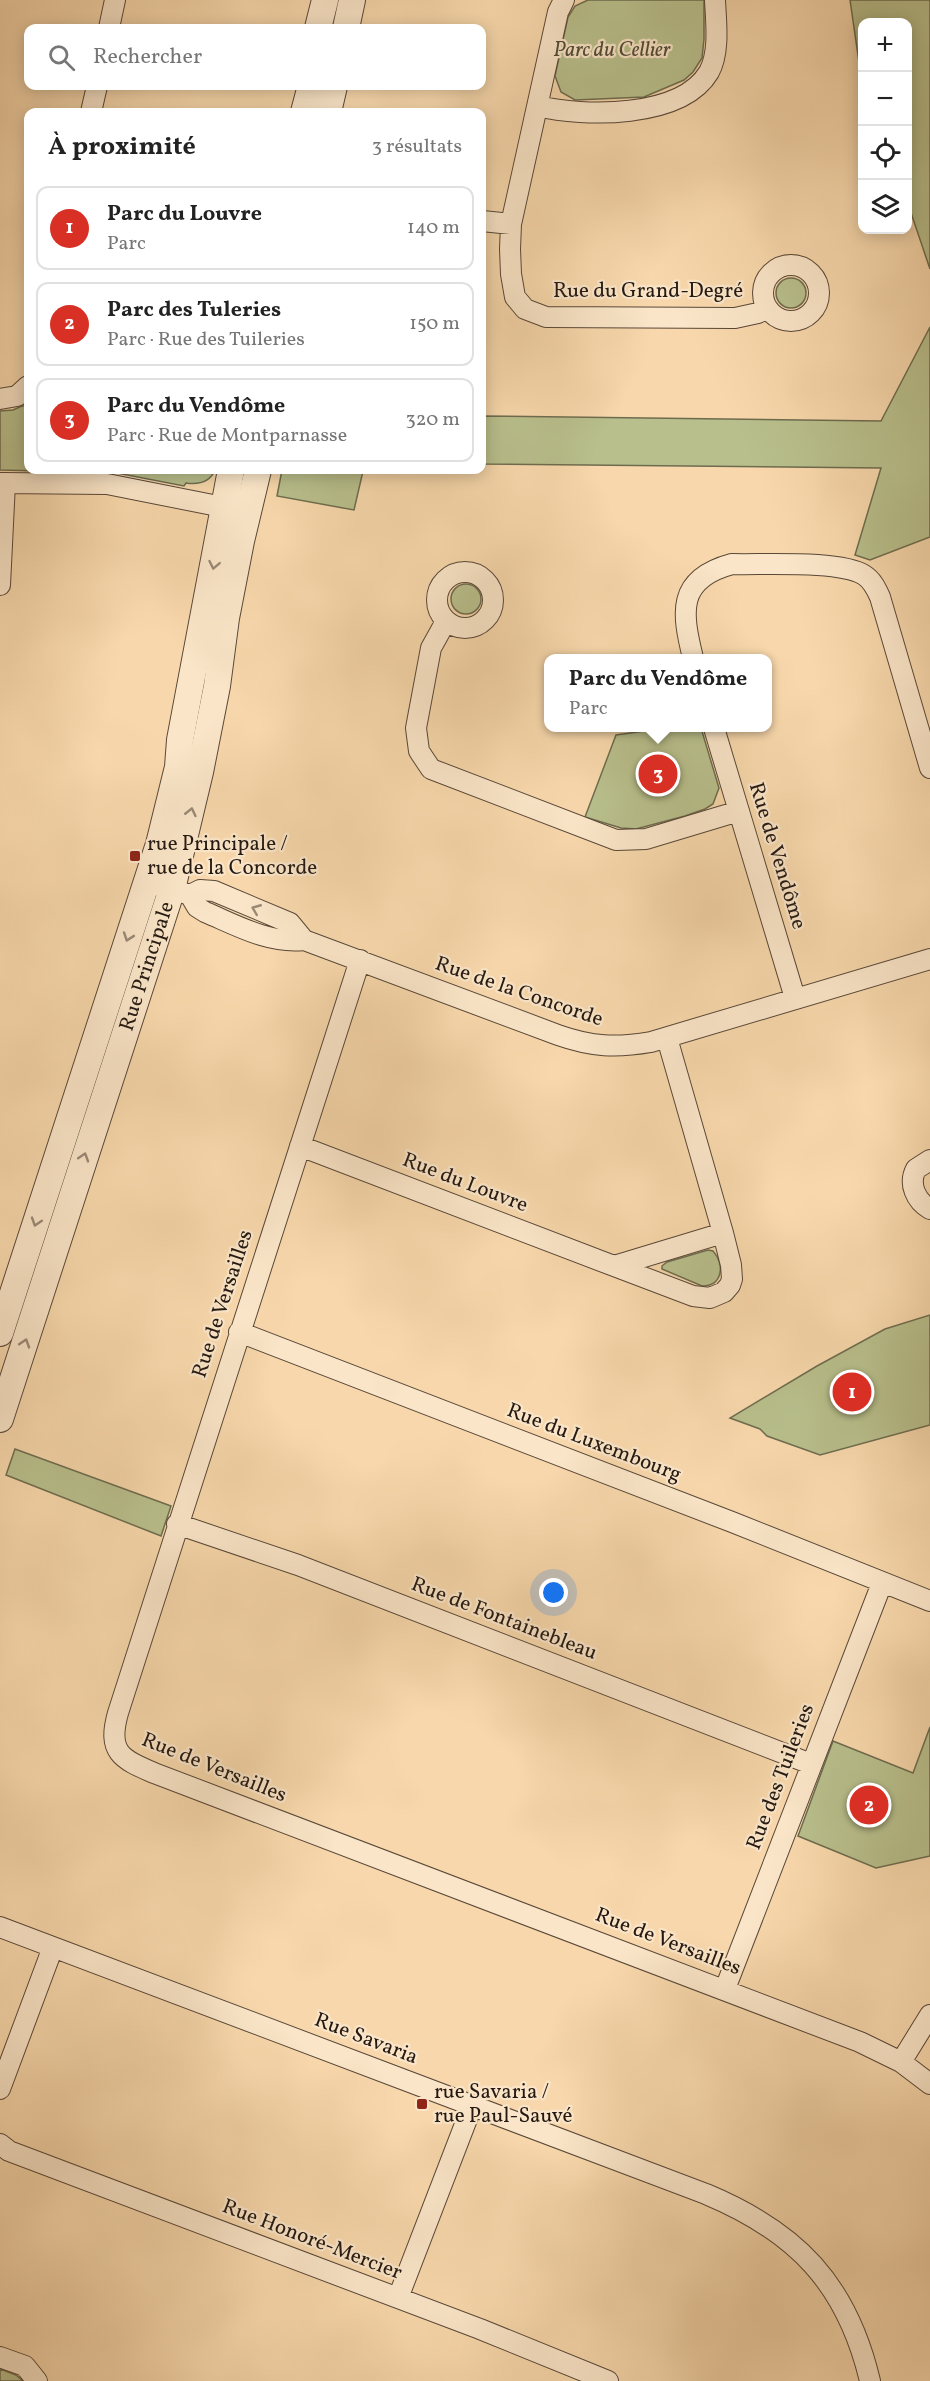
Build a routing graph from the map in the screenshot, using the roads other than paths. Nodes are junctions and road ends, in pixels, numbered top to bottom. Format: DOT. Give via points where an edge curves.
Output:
graph roads {
  1 [pos="115,0"];
  2 [pos="324,0"];
  3 [pos="352,0"];
  4 [pos="564,0"];
  5 [pos="715,0"];
  6 [pos="110,24"];
  7 [pos="319,24"];
  8 [pos="347,24"];
  9 [pos="96,90"];
  10 [pos="310,90"];
  11 [pos="333,90"];
  12 [pos="538,106"];
  13 [pos="93,108"];
  14 [pos="305,108"];
  15 [pos="329,108"];
  16 [pos="486,221"];
  17 [pos="511,224"];
  18 [pos="766,308"];
  19 [pos="24,390"];
  20 [pos="0,399"];
  21 [pos="232,474"];
  22 [pos="256,474"];
  23 [pos="3,483"];
  24 [pos="236,509"];
  25 [pos="0,585"];
  26 [pos="446,621"];
  27 [pos="692,654"];
  28 [pos="715,732"];
  29 [pos="930,768"];
  30 [pos="739,811"];
  31 [pos="170,889"];
  32 [pos="930,959"];
  33 [pos="360,960"];
  34 [pos="795,998"];
  35 [pos="666,1038"];
  36 [pos="300,1146"];
  37 [pos="930,1160"];
  38 [pos="930,1209"];
  39 [pos="723,1233"];
  40 [pos="614,1266"];
  41 [pos="239,1332"];
  42 [pos="0,1333"];
  43 [pos="0,1419"];
  44 [pos="177,1524"];
  45 [pos="882,1583"];
  46 [pos="930,1601"];
  47 [pos="810,1764"];
  48 [pos="0,1927"];
  49 [pos="53,1947"];
  50 [pos="725,1989"];
  51 [pos="930,2015"];
  52 [pos="901,2062"];
  53 [pos="930,2084"];
  54 [pos="0,2089"];
  55 [pos="472,2106"];
  56 [pos="0,2144"];
  57 [pos="398,2298"];
  58 [pos="0,2357"];
  59 [pos="37,2381"];
  60 [pos="608,2381"];
  61 [pos="870,2381"];
  1 -- 6 [label="street"];
  2 -- 7 [label="street"];
  3 -- 8 [label="street"];
  4 -- 12 [label="street, Rue du Grand-Degré"];
  5 -- 12 [label="street" via="713,62 704,79 686,93 651,108 632,110 579,112"];
  9 -- 13 [label="street"];
  10 -- 14 [label="street"];
  11 -- 15 [label="street"];
  12 -- 17 [label="street, Rue du Grand-Degré"];
  16 -- 17 [label="street"];
  17 -- 18 [label="street, Rue du Grand-Degré" via="513,290 520,304 538,315 735,318"];
  19 -- 20 [label="street" via="17,396"];
  21 -- 24 [label="street, Rue Principale"];
  22 -- 24 [label="street, Rue Principale"];
  23 -- 24 [label="street" via="107,484"];
  23 -- 25 [label="street"];
  24 -- 31 [label="street, Rue Principale" via="180,740"];
  26 -- 30 [label="street" via="430,648 416,728 418,751 431,769 616,840 646,839"];
  27 -- 29 [label="street" via="684,616 686,603 696,585 717,569 732,564 811,566 848,568 864,575 873,582 880,597"];
  28 -- 30 [label="street, Rue de Vendôme"];
  30 -- 34 [label="street, Rue de Vendôme"];
  31 -- 33 [label="street, Rue de la Concorde" via="205,912 272,939 304,940"];
  31 -- 42 [label="street, Rue Principale, one-way" via="126,942"];
  43 -- 31 [label="street, Rue Principale, one-way"];
  32 -- 34 [label="street, Rue de la Concorde"];
  33 -- 35 [label="street, Rue de la Concorde" via="580,1042 607,1047"];
  33 -- 36 [label="street, Rue de Versailles"];
  34 -- 35 [label="street, Rue de la Concorde"];
  35 -- 39 [label="street, Rue du Louvre"];
  36 -- 40 [label="street, Rue du Louvre"];
  36 -- 41 [label="street, Rue de Versailles"];
  37 -- 38 [label="street" via="916,1169 913,1186 918,1199"];
  39 -- 40 [label="street"];
  39 -- 40 [label="street, Rue du Louvre" via="732,1279 724,1292 710,1298 693,1296"];
  41 -- 44 [label="street, Rue de Versailles"];
  41 -- 45 [label="street, Rue du Luxembourg"];
  44 -- 47 [label="street, Rue de Fontainebleau" via="298,1566"];
  44 -- 50 [label="street, Rue de Versailles" via="114,1729 115,1744 124,1759"];
  45 -- 46 [label="street, Rue du Luxembourg"];
  45 -- 47 [label="street, Rue des Tuileries"];
  47 -- 50 [label="street, Rue des Tuileries"];
  48 -- 49 [label="street, Rue Savaria"];
  49 -- 54 [label="street"];
  49 -- 55 [label="street, Rue Savaria"];
  50 -- 52 [label="street, Rue de Versailles"];
  51 -- 52 [label="street"];
  52 -- 53 [label="street, Rue de Versailles"];
  55 -- 57 [label="street"];
  55 -- 61 [label="street, Rue Savaria" via="706,2194 771,2227 805,2256 836,2294 855,2330"];
  56 -- 57 [label="street, Rue Honoré-Mercier" via="9,2151"];
  57 -- 60 [label="street, Rue Honoré-Mercier"];
  58 -- 59 [label="street" via="25,2366"];
}
